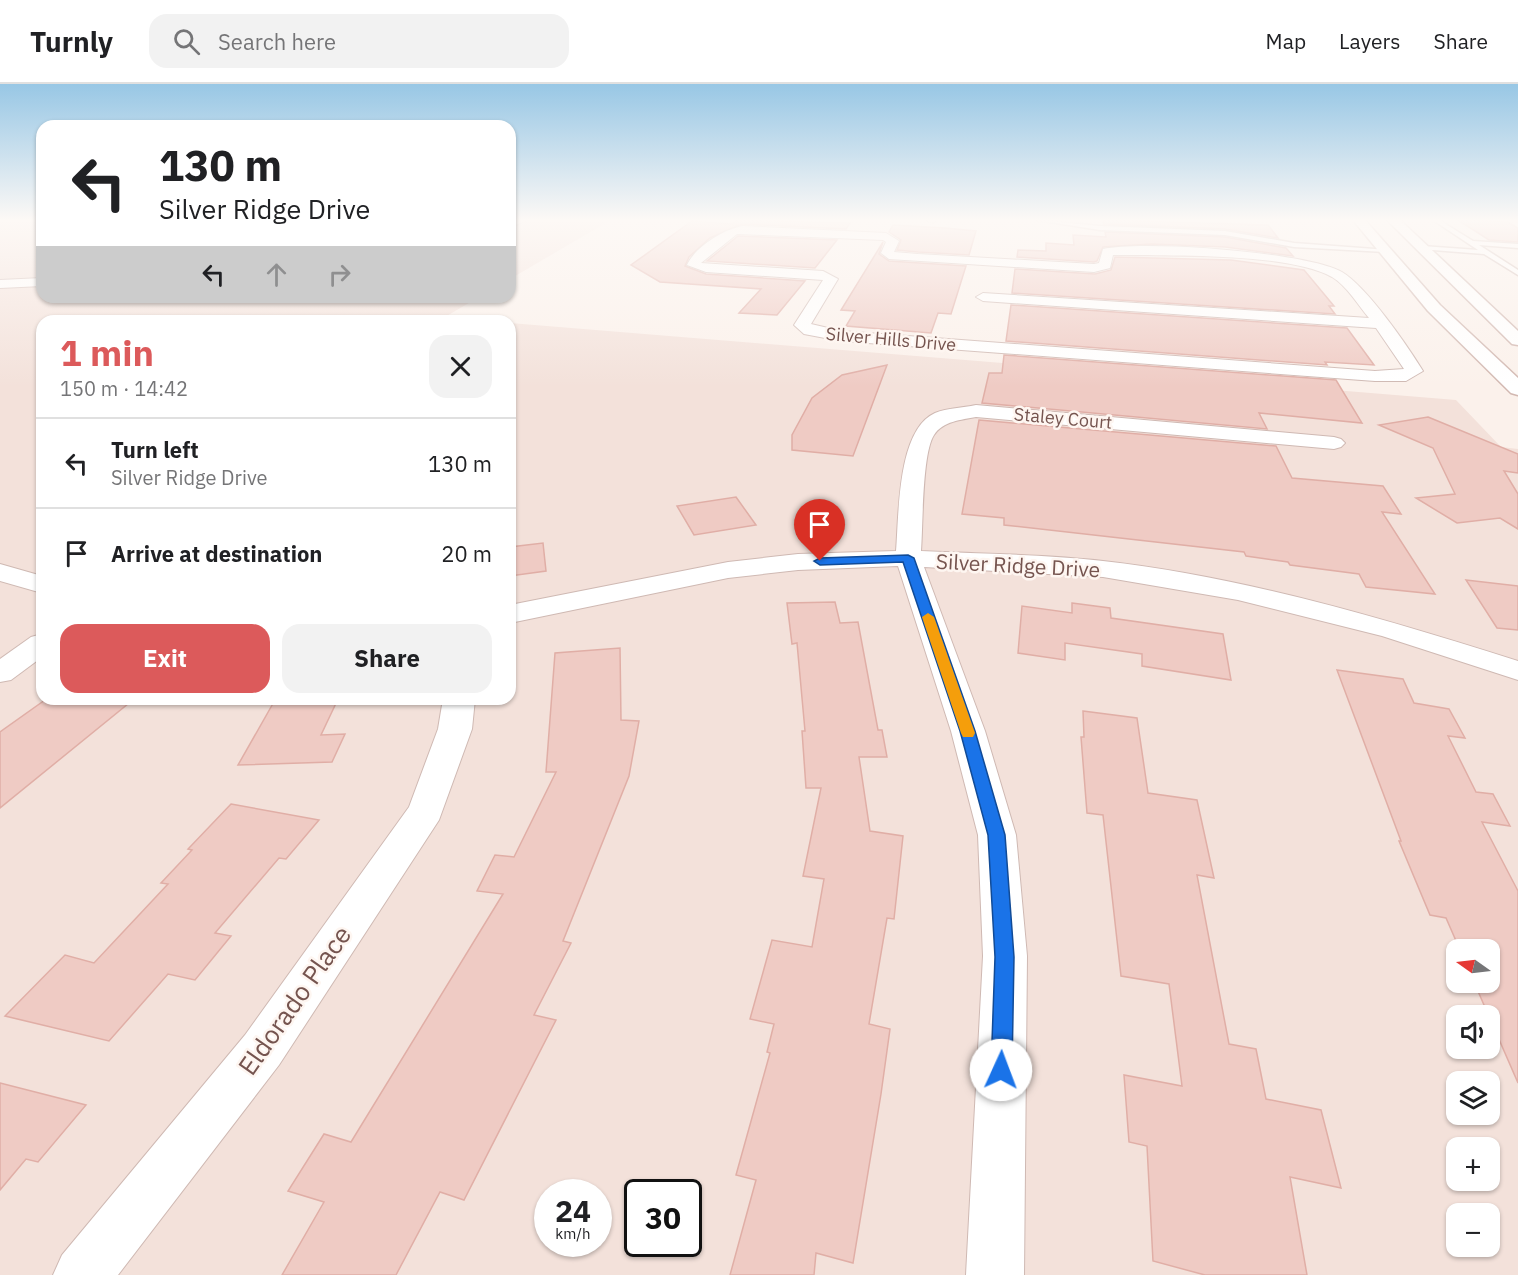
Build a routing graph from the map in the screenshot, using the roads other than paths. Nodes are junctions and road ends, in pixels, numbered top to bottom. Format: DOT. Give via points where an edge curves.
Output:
graph roads {
  1 [pos="824,276"];
  2 [pos="989,276"];
  3 [pos="1338,276"];
  4 [pos="1406,276"];
  5 [pos="1451,276"];
  6 [pos="36,282"];
  7 [pos="0,284"];
  8 [pos="983,297"];
  9 [pos="1434,308"];
  10 [pos="1460,308"];
  11 [pos="1380,324"];
  12 [pos="1503,326"];
  13 [pos="1518,340"];
  14 [pos="971,346"];
  15 [pos="1518,366"];
  16 [pos="1518,390"];
  17 [pos="1334,443"];
  18 [pos="908,558"];
  19 [pos="0,572"];
  20 [pos="36,583"];
  21 [pos="516,613"];
  22 [pos="36,647"];
  23 [pos="0,673"];
  24 [pos="1514,674"];
  25 [pos="458,705"];
  26 [pos="82,1275"];
  27 [pos="995,1275"];
  1 -- 14 [label="street, Silver Hills Drive" via="831,279 802,325 810,331"];
  2 -- 8 [label="street"];
  3 -- 11 [label="street, Silver Hills Drive"];
  4 -- 9 [label="main road"];
  5 -- 12 [label="main road"];
  6 -- 7 [label="street"];
  8 -- 11 [label="street"];
  8 -- 14 [label="street"];
  9 -- 15 [label="main road" via="1469,321"];
  9 -- 16 [label="main road"];
  10 -- 12 [label="main road"];
  11 -- 14 [label="street, Silver Hills Drive" via="1414,371 1406,376"];
  12 -- 13 [label="main road"];
  17 -- 18 [label="street, Staley Court" via="976,411 941,418 924,433 914,474"];
  18 -- 21 [label="street, Silver Ridge Drive" via="798,562 728,570"];
  18 -- 24 [label="street, Silver Ridge Drive" via="1103,569 1238,592 1392,630"];
  18 -- 27 [label="street" via="968,731 997,835 1005,957"];
  19 -- 20 [label="street"];
  22 -- 23 [label="street"];
  25 -- 26 [label="street, Eldorado Place" via="454,729 426,811 262,1050"];
}
